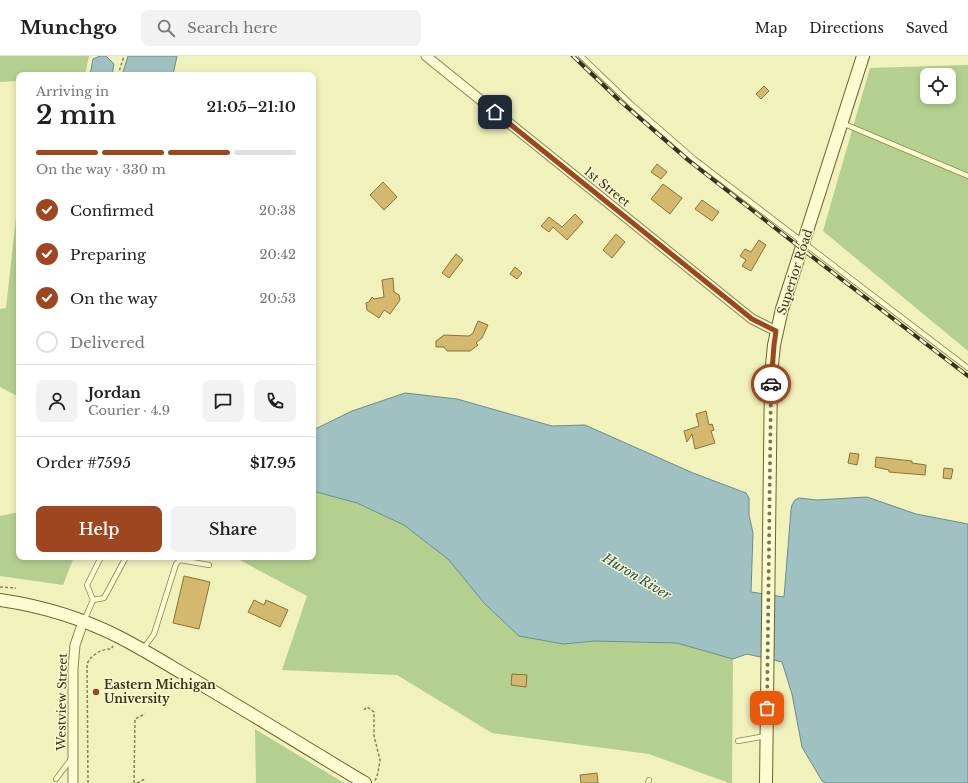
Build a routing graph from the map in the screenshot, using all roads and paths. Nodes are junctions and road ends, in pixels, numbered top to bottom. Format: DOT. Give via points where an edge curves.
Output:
graph roads {
  1 [pos="124,56"];
  2 [pos="426,56"];
  3 [pos="581,56"];
  4 [pos="864,56"];
  5 [pos="119,72"];
  6 [pos="842,123"];
  7 [pos="968,176"];
  8 [pos="804,242"];
  9 [pos="776,331"];
  10 [pos="968,368"];
  11 [pos="100,560"];
  12 [pos="124,560"];
  13 [pos="209,565"];
  14 [pos="0,587"];
  15 [pos="16,588"];
  16 [pos="0,600"];
  17 [pos="93,600"];
  18 [pos="83,622"];
  19 [pos="118,637"];
  20 [pos="142,650"];
  21 [pos="364,710"];
  22 [pos="145,714"];
  23 [pos="766,736"];
  24 [pos="738,741"];
  25 [pos="73,757"];
  26 [pos="56,779"];
  27 [pos="145,779"];
  28 [pos="73,783"];
  29 [pos="88,783"];
  30 [pos="134,783"];
  31 [pos="137,783"];
  32 [pos="365,783"];
  33 [pos="374,783"];
  34 [pos="766,783"];
  1 -- 5 [label="path"];
  2 -- 9 [label="street, 1st Street" via="752,319"];
  3 -- 8 [label="lane" via="694,159"];
  4 -- 6 [label="main road, Superior Road"];
  6 -- 7 [label="lane"];
  6 -- 8 [label="main road, Superior Road"];
  8 -- 9 [label="main road, Superior Road"];
  8 -- 10 [label="lane"];
  9 -- 23 [label="main road, Superior Road" via="771,375"];
  11 -- 17 [label="lane" via="87,585"];
  12 -- 17 [label="lane" via="104,598"];
  13 -- 20 [label="lane" via="180,560 176,564 154,634"];
  14 -- 15 [label="path"];
  16 -- 18 [label="main road" via="47,610"];
  17 -- 18 [label="lane"];
  18 -- 19 [label="main road"];
  18 -- 25 [label="street, Westview Street" via="75,645 73,668"];
  19 -- 20 [label="main road"];
  19 -- 29 [label="path" via="111,649 97,653 87,664"];
  20 -- 32 [label="main road"];
  21 -- 33 [label="path" via="368,707 374,712 374,736 380,760"];
  22 -- 30 [label="path" via="135,719"];
  23 -- 24 [label="lane"];
  23 -- 34 [label="main road, Superior Road"];
  25 -- 26 [label="lane"];
  25 -- 28 [label="street, Westview Street"];
  27 -- 31 [label="path"];
}
